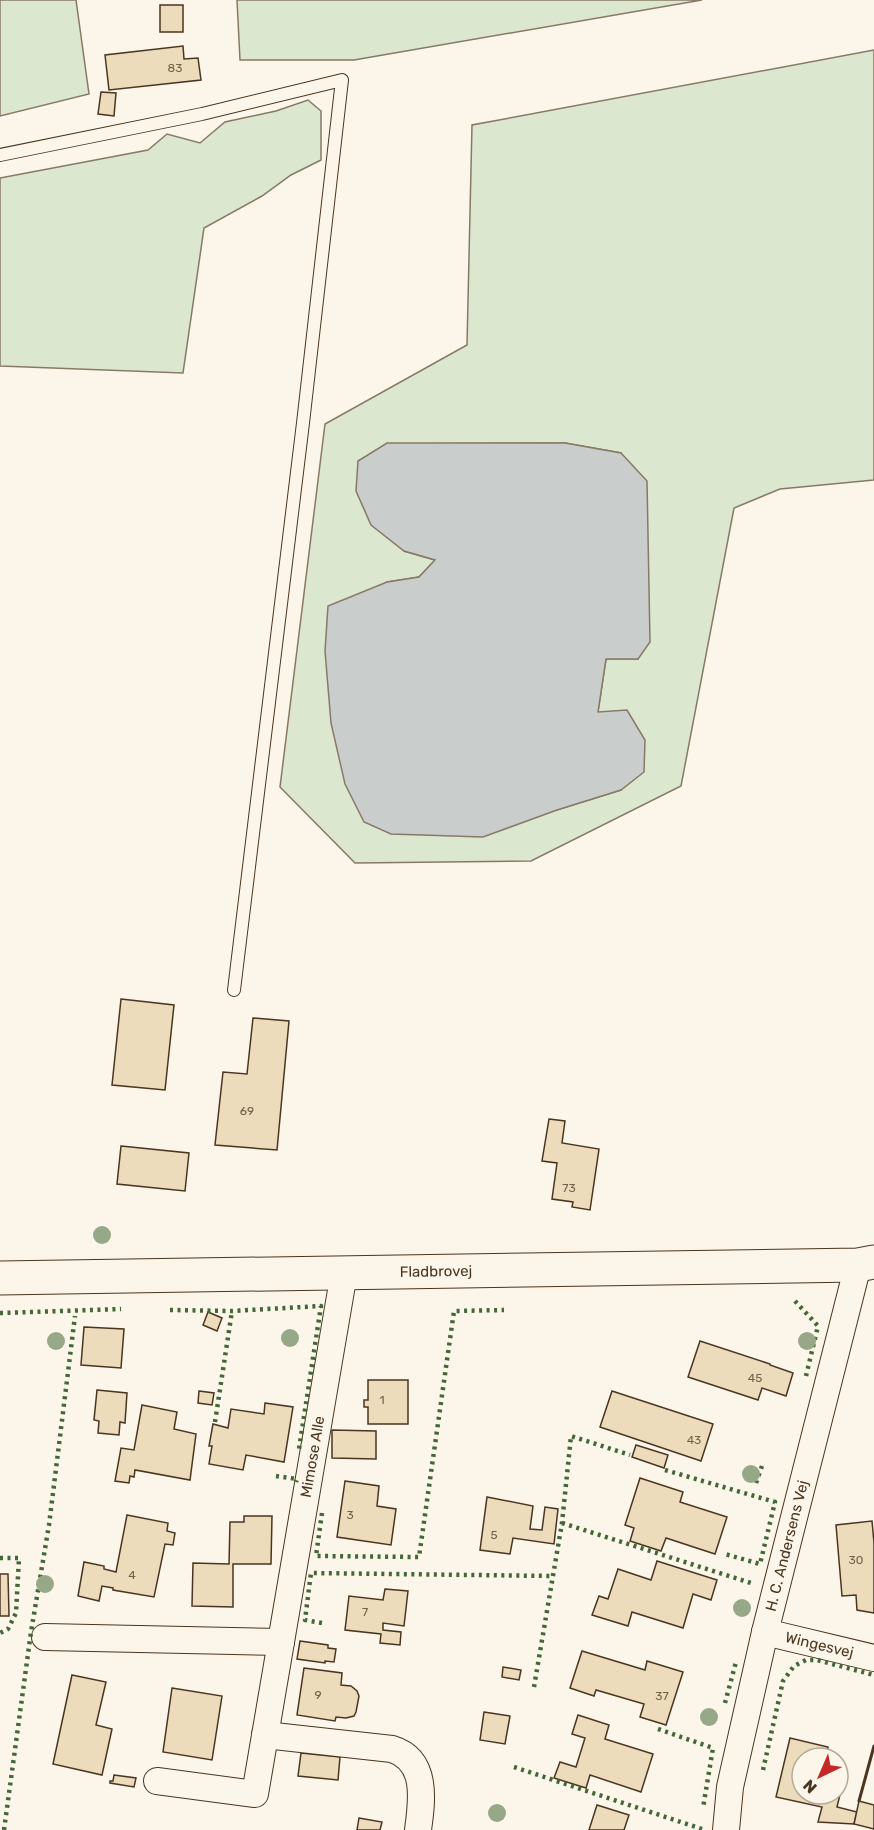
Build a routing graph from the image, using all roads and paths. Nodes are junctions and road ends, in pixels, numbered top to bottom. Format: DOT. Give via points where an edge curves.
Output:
graph roads {
  1 [pos="0,155"];
  2 [pos="234,990"];
  3 [pos="870,1262"];
  4 [pos="344,1273"];
  5 [pos="0,1278"];
  6 [pos="765,1632"];
  7 [pos="45,1637"];
  8 [pos="281,1642"];
  9 [pos="874,1658"];
  10 [pos="265,1735"];
  11 [pos="157,1781"];
  12 [pos="417,1830"];
  13 [pos="726,1830"];
  1 -- 2 [label="lane" via="202,114 342,80"];
  3 -- 4 [label="main road, Fladbrovej"];
  3 -- 6 [label="street, H. C. Andersens Vej"];
  4 -- 5 [label="main road, Fladbrovej"];
  4 -- 8 [label="street, Mimose Alle"];
  6 -- 9 [label="street, Wingesvej"];
  6 -- 13 [label="street, H. C. Andersens Vej" via="730,1787"];
  7 -- 8 [label="street"];
  8 -- 10 [label="street, Mimose Alle"];
  10 -- 11 [label="street, Mimose Alle" via="255,1794"];
  10 -- 12 [label="street" via="403,1753 410,1758 422,1790"];
}
